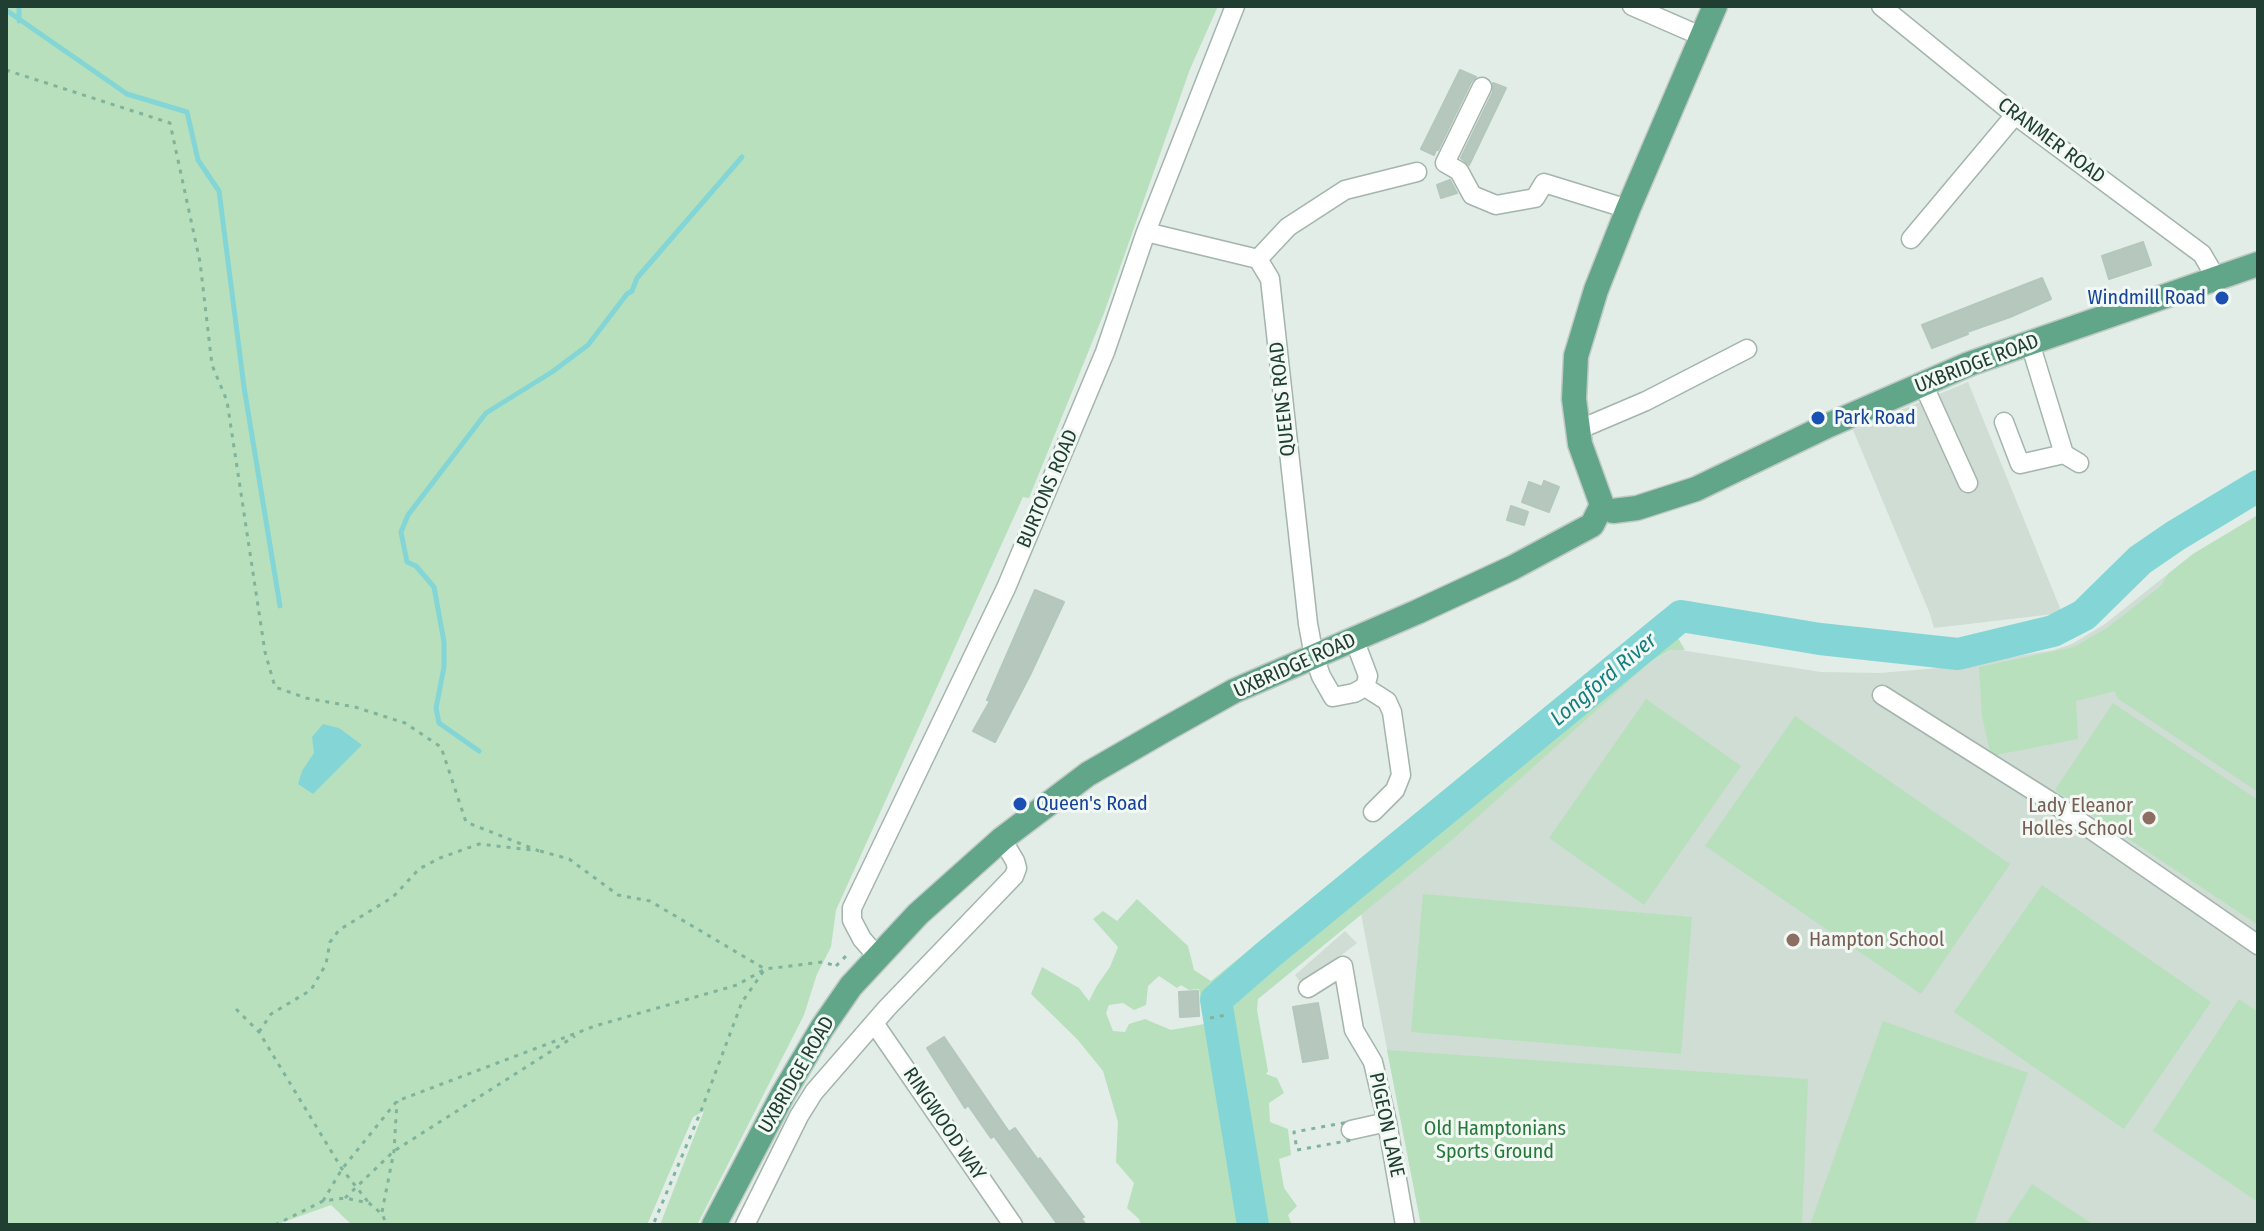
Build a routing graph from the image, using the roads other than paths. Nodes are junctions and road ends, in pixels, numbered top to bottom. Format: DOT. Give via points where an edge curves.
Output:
graph roads {
  1 [pos="1235,6"];
  2 [pos="1632,6"];
  3 [pos="1715,6"];
  4 [pos="1881,6"];
  5 [pos="1703,37"];
  6 [pos="1482,87"];
  7 [pos="2015,115"];
  8 [pos="1417,172"];
  9 [pos="1628,209"];
  10 [pos="1146,232"];
  11 [pos="1911,239"];
  12 [pos="1258,259"];
  13 [pos="2258,264"];
  14 [pos="2216,278"];
  15 [pos="2030,343"];
  16 [pos="1747,349"];
  17 [pos="1923,384"];
  18 [pos="2004,422"];
  19 [pos="1578,430"];
  20 [pos="1968,483"];
  21 [pos="1605,510"];
  22 [pos="1354,639"];
  23 [pos="1314,656"];
  24 [pos="1365,687"];
  25 [pos="1882,695"];
  26 [pos="1373,812"];
  27 [pos="1002,839"];
  28 [pos="2258,945"];
  29 [pos="868,950"];
  30 [pos="1308,988"];
  31 [pos="874,1023"];
  32 [pos="1387,1122"];
  33 [pos="1351,1130"];
  34 [pos="714,1225"];
  35 [pos="745,1225"];
  36 [pos="1013,1225"];
  37 [pos="1405,1225"];
  1 -- 10 [label="street, BURTONS ROAD"];
  2 -- 5 [label="street"];
  3 -- 5 [label="main road"];
  4 -- 7 [label="street, CRANMER ROAD"];
  5 -- 9 [label="main road"];
  6 -- 9 [label="street" via="1445,163 1459,171 1472,195 1496,205 1535,198 1544,183"];
  7 -- 11 [label="street"];
  7 -- 14 [label="street, CRANMER ROAD" via="2202,254"];
  8 -- 12 [label="street" via="1345,190 1288,227"];
  9 -- 19 [label="main road" via="1576,356"];
  10 -- 12 [label="street"];
  10 -- 29 [label="street, BURTONS ROAD" via="1105,352 1006,588 852,908 852,920"];
  12 -- 23 [label="street, QUEENS ROAD" via="1270,279"];
  13 -- 14 [label="main road, UXBRIDGE ROAD"];
  14 -- 15 [label="main road, UXBRIDGE ROAD"];
  15 -- 17 [label="main road, UXBRIDGE ROAD"];
  15 -- 18 [label="street" via="2072,459 2020,464"];
  16 -- 19 [label="street"];
  17 -- 20 [label="street"];
  17 -- 21 [label="main road, UXBRIDGE ROAD" via="1696,489 1637,508"];
  19 -- 21 [label="main road"];
  21 -- 22 [label="main road, UXBRIDGE ROAD" via="1592,525 1512,568"];
  22 -- 23 [label="main road, UXBRIDGE ROAD"];
  22 -- 24 [label="street" via="1368,676"];
  23 -- 24 [label="street, QUEENS ROAD" via="1333,697"];
  23 -- 27 [label="main road, UXBRIDGE ROAD" via="1234,691 1088,774"];
  24 -- 26 [label="street" via="1387,701 1392,712 1401,775 1395,790"];
  25 -- 28 [label="street" via="2053,803"];
  27 -- 29 [label="main road, UXBRIDGE ROAD"];
  27 -- 31 [label="street, UXBRIDGE ROAD" via="1015,861 1014,876"];
  29 -- 34 [label="main road, UXBRIDGE ROAD"];
  30 -- 32 [label="street, PIGEON LANE" via="1343,966 1354,1030 1373,1062"];
  31 -- 35 [label="street, UXBRIDGE ROAD" via="806,1104"];
  31 -- 36 [label="street, RINGWOOD WAY"];
  32 -- 33 [label="street"];
  32 -- 37 [label="street, PIGEON LANE"];
}
